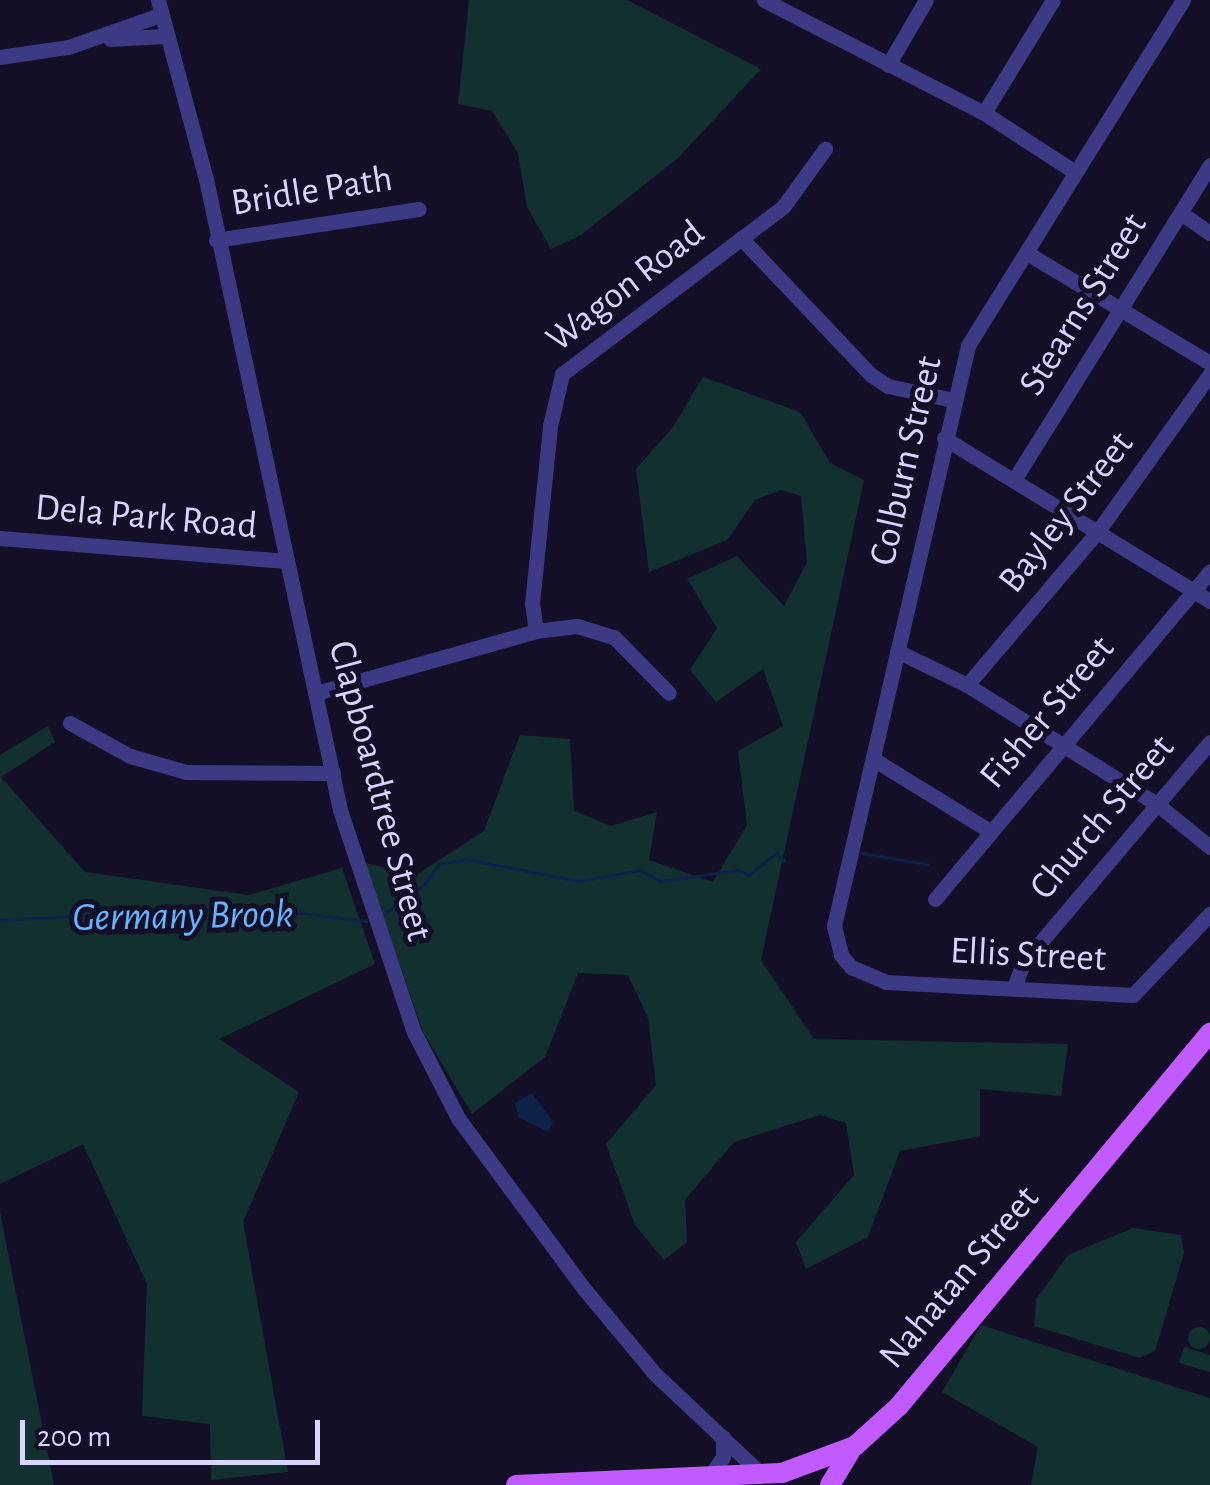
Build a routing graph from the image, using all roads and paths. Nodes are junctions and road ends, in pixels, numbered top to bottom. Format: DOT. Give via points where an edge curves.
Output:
graph roads {
  1 [pos="764,0"];
  2 [pos="926,0"];
  3 [pos="1054,0"];
  4 [pos="1183,0"];
  5 [pos="793,6"];
  6 [pos="159,7"];
  7 [pos="164,36"];
  8 [pos="96,39"];
  9 [pos="0,57"];
  10 [pos="888,66"];
  11 [pos="984,113"];
  12 [pos="825,150"];
  13 [pos="1210,165"];
  14 [pos="1075,172"];
  15 [pos="419,209"];
  16 [pos="1181,213"];
  17 [pos="1210,233"];
  18 [pos="741,238"];
  19 [pos="216,240"];
  20 [pos="1027,252"];
  21 [pos="1120,308"];
  22 [pos="1210,362"];
  23 [pos="1210,374"];
  24 [pos="953,400"];
  25 [pos="944,438"];
  26 [pos="1014,480"];
  27 [pos="1098,532"];
  28 [pos="0,538"];
  29 [pos="286,562"];
  30 [pos="1210,571"];
  31 [pos="1195,592"];
  32 [pos="1210,601"];
  33 [pos="536,631"];
  34 [pos="897,651"];
  35 [pos="968,684"];
  36 [pos="316,694"];
  37 [pos="669,694"];
  38 [pos="70,723"];
  39 [pos="1210,742"];
  40 [pos="1062,745"];
  41 [pos="873,759"];
  42 [pos="333,772"];
  43 [pos="1158,805"];
  44 [pos="990,831"];
  45 [pos="1210,847"];
  46 [pos="935,899"];
  47 [pos="1210,914"];
  48 [pos="867,977"];
  49 [pos="1014,987"];
  50 [pos="1210,1033"];
  51 [pos="723,1437"];
  52 [pos="855,1446"];
  53 [pos="709,1477"];
  54 [pos="766,1480"];
  55 [pos="516,1485"];
  56 [pos="830,1485"];
  1 -- 5 [label="street"];
  2 -- 10 [label="street"];
  3 -- 11 [label="street"];
  4 -- 14 [label="street, Colburn Street"];
  5 -- 10 [label="street"];
  6 -- 7 [label="street, Clapboardtree Street"];
  6 -- 8 [label="street"];
  7 -- 8 [label="street"];
  7 -- 19 [label="street, Clapboardtree Street" via="196,137"];
  8 -- 9 [label="street"];
  10 -- 11 [label="street"];
  11 -- 14 [label="street"];
  12 -- 18 [label="street, Wagon Road" via="783,207"];
  13 -- 16 [label="street, Stearns Street"];
  14 -- 20 [label="street, Colburn Street"];
  15 -- 19 [label="street, Bridle Path"];
  16 -- 17 [label="street"];
  16 -- 21 [label="street, Stearns Street"];
  18 -- 24 [label="street" via="871,375 888,386"];
  18 -- 33 [label="street, Wagon Road" via="575,360 555,388 532,604"];
  19 -- 29 [label="street, Clapboardtree Street"];
  20 -- 21 [label="street"];
  20 -- 24 [label="street, Colburn Street" via="968,346"];
  21 -- 22 [label="street"];
  21 -- 26 [label="street, Stearns Street"];
  23 -- 27 [label="street, Bayley Street"];
  24 -- 25 [label="street, Colburn Street"];
  25 -- 26 [label="street"];
  25 -- 34 [label="street, Colburn Street"];
  26 -- 27 [label="street"];
  27 -- 31 [label="street"];
  27 -- 35 [label="street, Bayley Street"];
  28 -- 29 [label="street, Dela Park Road"];
  29 -- 36 [label="street, Clapboardtree Street"];
  30 -- 31 [label="street, Fisher Street"];
  31 -- 32 [label="street"];
  31 -- 40 [label="street, Fisher Street"];
  33 -- 36 [label="street"];
  33 -- 37 [label="street" via="577,626 603,632"];
  34 -- 35 [label="street"];
  34 -- 41 [label="street, Colburn Street"];
  35 -- 40 [label="street"];
  36 -- 42 [label="street, Clapboardtree Street"];
  38 -- 42 [label="street" via="130,756 186,772"];
  39 -- 43 [label="street, Church Street"];
  40 -- 43 [label="street"];
  40 -- 44 [label="street, Fisher Street"];
  41 -- 44 [label="street"];
  41 -- 48 [label="street, Colburn Street" via="834,926 841,956"];
  42 -- 51 [label="street, Clapboardtree Street" via="390,970 458,1118 625,1341"];
  43 -- 45 [label="street"];
  43 -- 49 [label="street, Church Street" via="1023,963"];
  44 -- 46 [label="street, Fisher Street"];
  47 -- 49 [label="street, Ellis Street" via="1132,995"];
  48 -- 49 [label="street, Ellis Street"];
  50 -- 52 [label="main road, Nahatan Street" via="908,1396"];
  51 -- 53 [label="street" via="723,1457"];
  51 -- 54 [label="street, Clapboardtree Street"];
  52 -- 54 [label="main road, Nahatan Street"];
  52 -- 56 [label="main road"];
  53 -- 54 [label="main road, Nahatan Street"];
  53 -- 55 [label="main road, Nahatan Street"];
}
